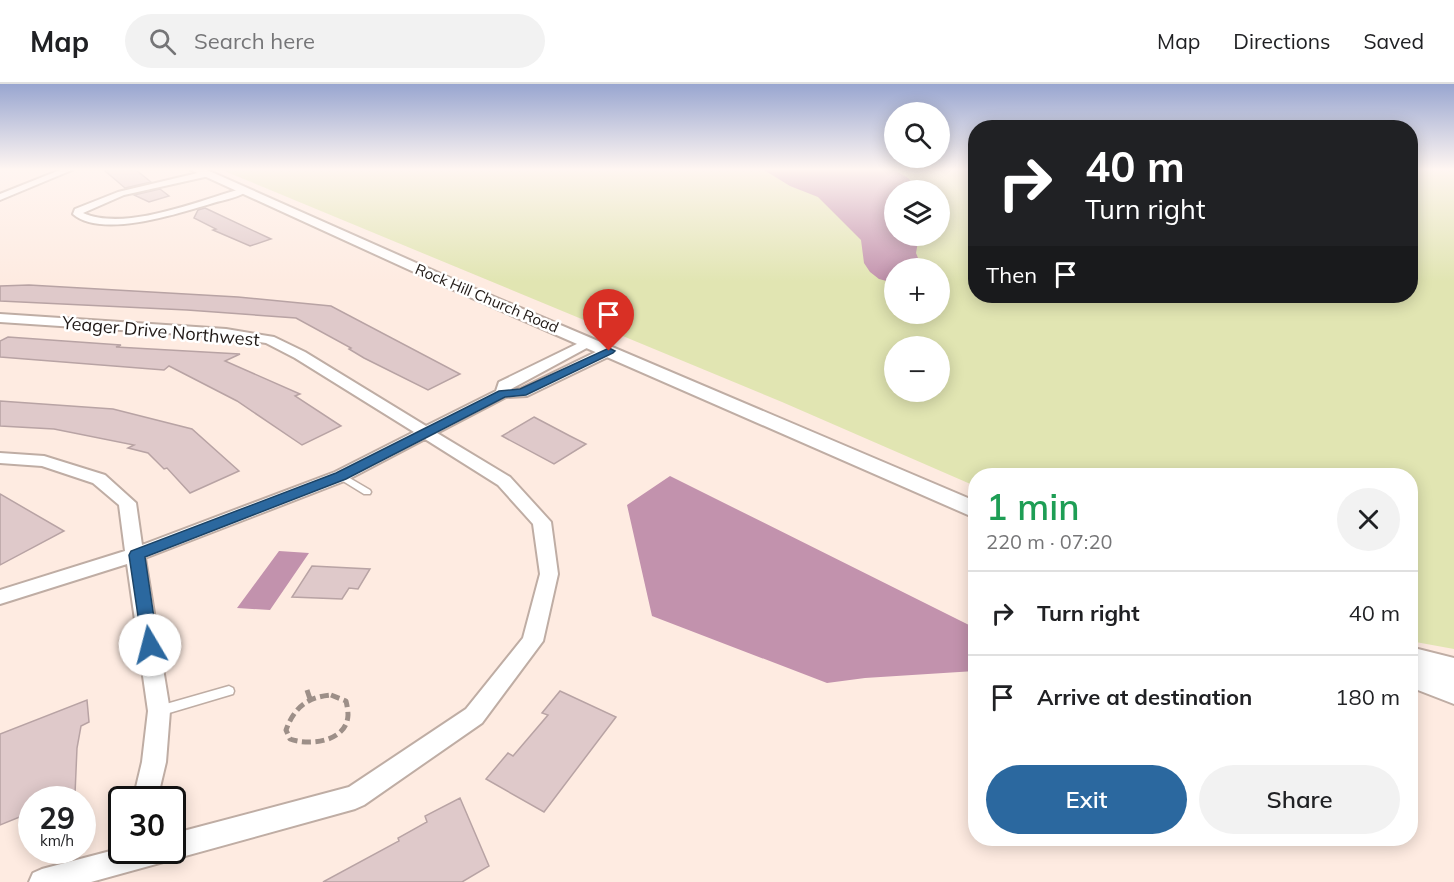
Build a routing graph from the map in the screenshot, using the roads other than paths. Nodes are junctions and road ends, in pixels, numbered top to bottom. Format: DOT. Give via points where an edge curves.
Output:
graph roads {
  1 [pos="84,207"];
  2 [pos="179,207"];
  3 [pos="280,207"];
  4 [pos="1,319"];
  5 [pos="600,347"];
  6 [pos="503,393"];
  7 [pos="425,432"];
  8 [pos="0,458"];
  9 [pos="341,476"];
  10 [pos="367,492"];
  11 [pos="968,507"];
  12 [pos="136,555"];
  13 [pos="0,597"];
  14 [pos="1418,661"];
  15 [pos="1454,670"];
  16 [pos="1418,677"];
  17 [pos="229,691"];
  18 [pos="1454,692"];
  19 [pos="159,711"];
  20 [pos="148,786"];
  21 [pos="186,843"];
  22 [pos="108,862"];
  23 [pos="42,882"];
  1 -- 2 [label="street" via="78,214 91,221 119,222"];
  3 -- 5 [label="main road, Rock Hill Church Road"];
  4 -- 7 [label="street, Yeager Drive Northwest" via="226,333 269,340"];
  5 -- 6 [label="street" via="522,393"];
  5 -- 6 [label="street" via="504,386"];
  5 -- 11 [label="main road, Rock Hill Church Road"];
  6 -- 7 [label="street"];
  7 -- 9 [label="street"];
  7 -- 21 [label="street, Yeager Drive Northwest" via="504,481 542,522 549,574 533,641 474,716 355,797"];
  8 -- 12 [label="street" via="44,461 99,479 127,503"];
  9 -- 10 [label="lane"];
  9 -- 12 [label="street"];
  12 -- 13 [label="street"];
  12 -- 19 [label="street"];
  14 -- 15 [label="main road"];
  16 -- 18 [label="main road"];
  17 -- 19 [label="lane"];
  19 -- 20 [label="street"];
  22 -- 23 [label="street"];
}
